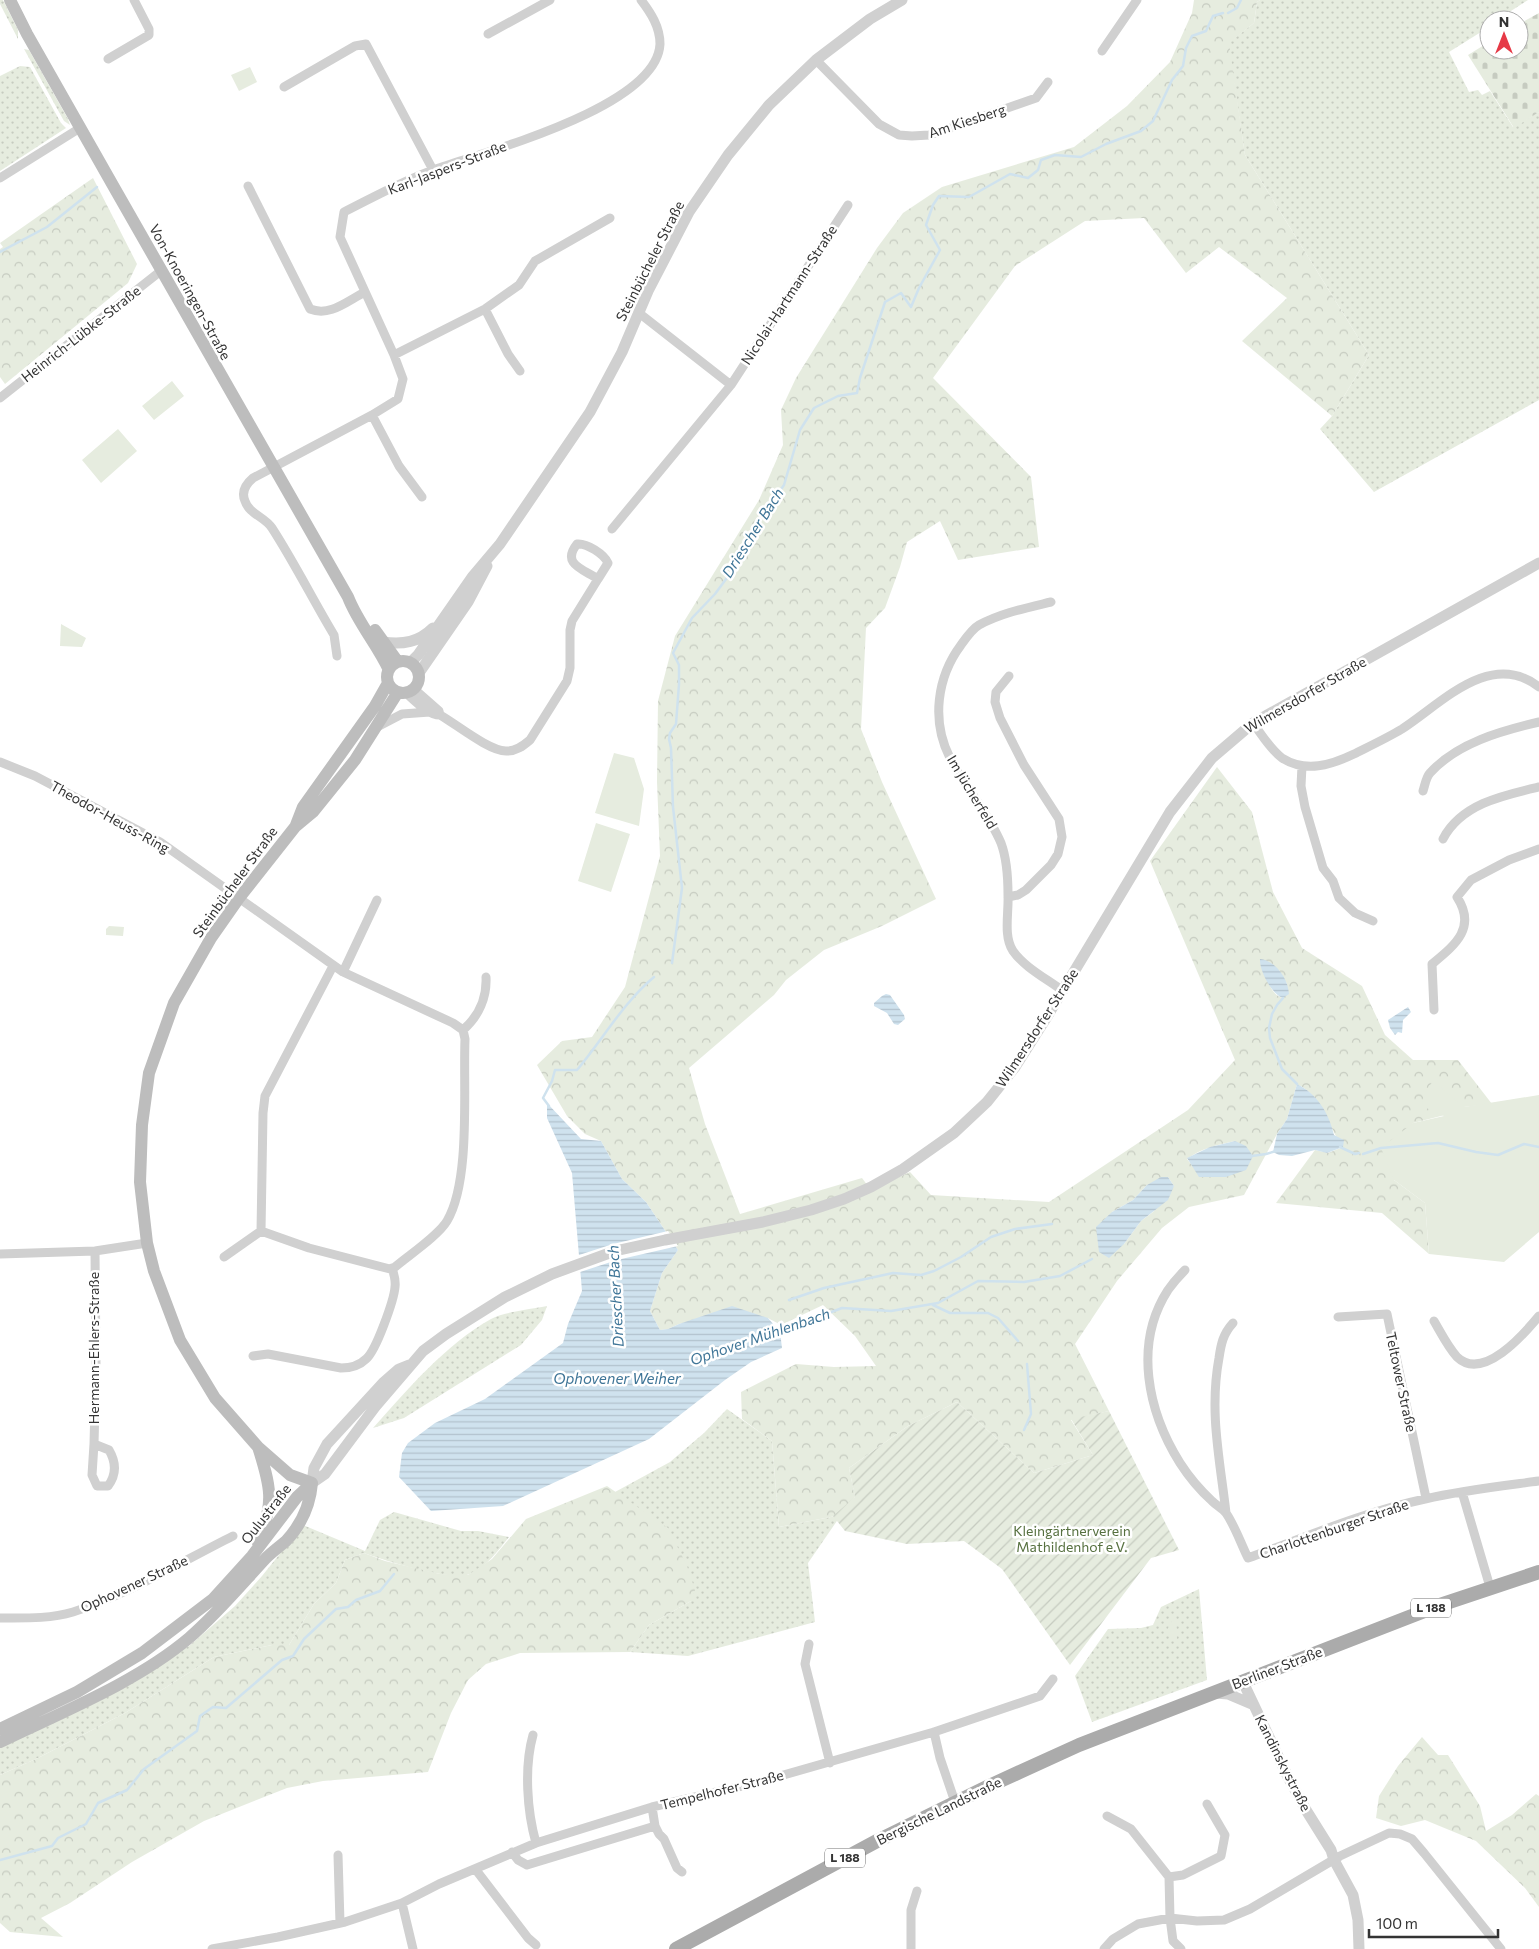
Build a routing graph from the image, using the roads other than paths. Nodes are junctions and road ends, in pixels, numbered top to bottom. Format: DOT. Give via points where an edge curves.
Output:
graph roads {
  1 [pos="10,0"];
  2 [pos="134,0"];
  3 [pos="550,0"];
  4 [pos="641,0"];
  5 [pos="902,0"];
  6 [pos="1137,0"];
  7 [pos="488,34"];
  8 [pos="1102,51"];
  9 [pos="108,59"];
  10 [pos="816,60"];
  11 [pos="1048,82"];
  12 [pos="284,87"];
  13 [pos="80,128"];
  14 [pos="434,170"];
  15 [pos="0,178"];
  16 [pos="248,186"];
  17 [pos="848,206"];
  18 [pos="610,218"];
  19 [pos="162,270"];
  20 [pos="364,292"];
  21 [pos="485,309"];
  22 [pos="639,313"];
  23 [pos="394,355"];
  24 [pos="520,371"];
  25 [pos="731,385"];
  26 [pos="0,398"];
  27 [pos="372,415"];
  28 [pos="274,466"];
  29 [pos="422,496"];
  30 [pos="612,529"];
  31 [pos="492,555"];
  32 [pos="1539,564"];
  33 [pos="598,580"];
  34 [pos="348,597"];
  35 [pos="1050,602"];
  36 [pos="448,614"];
  37 [pos="383,642"];
  38 [pos="337,656"];
  39 [pos="396,670"];
  40 [pos="418,673"];
  41 [pos="1009,676"];
  42 [pos="1539,687"];
  43 [pos="406,691"];
  44 [pos="431,712"];
  45 [pos="440,715"];
  46 [pos="1539,722"];
  47 [pos="1253,723"];
  48 [pos="376,727"];
  49 [pos="0,762"];
  50 [pos="1302,766"];
  51 [pos="1539,787"];
  52 [pos="1422,791"];
  53 [pos="295,826"];
  54 [pos="1443,839"];
  55 [pos="1539,849"];
  56 [pos="1008,896"];
  57 [pos="239,898"];
  58 [pos="377,900"];
  59 [pos="1372,921"];
  60 [pos="332,966"];
  61 [pos="343,972"];
  62 [pos="486,977"];
  63 [pos="1063,990"];
  64 [pos="1434,1010"];
  65 [pos="463,1030"];
  66 [pos="261,1231"];
  67 [pos="147,1243"];
  68 [pos="95,1251"];
  69 [pos="0,1254"];
  70 [pos="224,1257"];
  71 [pos="392,1268"];
  72 [pos="1185,1270"];
  73 [pos="1539,1316"];
  74 [pos="1338,1317"];
  75 [pos="1434,1321"];
  76 [pos="1233,1323"];
  77 [pos="253,1356"];
  78 [pos="94,1444"];
  79 [pos="258,1448"];
  80 [pos="1539,1481"];
  81 [pos="312,1483"];
  82 [pos="1462,1492"];
  83 [pos="1426,1498"];
  84 [pos="1226,1513"];
  85 [pos="233,1536"];
  86 [pos="1539,1572"];
  87 [pos="1490,1587"];
  88 [pos="200,1608"];
  89 [pos="0,1618"];
  90 [pos="809,1644"];
  91 [pos="1053,1679"];
  92 [pos="1243,1682"];
  93 [pos="1214,1693"];
  94 [pos="1254,1705"];
  95 [pos="0,1729"];
  96 [pos="934,1732"];
  97 [pos="533,1735"];
  98 [pos="0,1742"];
  99 [pos="830,1763"];
  100 [pos="1018,1772"];
  101 [pos="955,1802"];
  102 [pos="1207,1804"];
  103 [pos="652,1807"];
  104 [pos="1108,1816"];
  105 [pos="656,1826"];
  106 [pos="536,1843"];
  107 [pos="512,1852"];
  108 [pos="338,1855"];
  109 [pos="1334,1860"];
  110 [pos="476,1870"];
  111 [pos="682,1872"];
  112 [pos="1169,1877"];
  113 [pos="917,1891"];
  114 [pos="402,1903"];
  115 [pos="1170,1918"];
  116 [pos="340,1923"];
  117 [pos="259,1944"];
  118 [pos="536,1945"];
  119 [pos="212,1949"];
  120 [pos="413,1949"];
  121 [pos="676,1949"];
  122 [pos="911,1949"];
  123 [pos="1104,1949"];
  124 [pos="1181,1949"];
  125 [pos="1359,1949"];
  126 [pos="1501,1949"];
  1 -- 13 [label="main road, Von-Knoeringen-Straße"];
  2 -- 9 [label="street" via="149,35"];
  3 -- 7 [label="street"];
  4 -- 14 [label="street, Karl-Jaspers-Straße" via="653,16 660,46 656,60 644,77 623,94 565,124"];
  5 -- 10 [label="street, Steinbücheler Straße" via="870,18"];
  6 -- 8 [label="street"];
  10 -- 11 [label="street, Am Kiesberg" via="879,124 899,135 929,135 948,130 1036,98"];
  10 -- 22 [label="street, Steinbücheler Straße" via="769,105 728,155 689,212"];
  12 -- 14 [label="street" via="355,46 366,44"];
  13 -- 15 [label="street"];
  13 -- 19 [label="main road, Von-Knoeringen-Straße"];
  14 -- 20 [label="street, Karl-Jaspers-Straße" via="344,212 340,237"];
  16 -- 20 [label="street" via="310,309 328,312"];
  17 -- 25 [label="street, Nicolai-Hartmann-Straße"];
  18 -- 21 [label="street" via="535,261 519,285"];
  19 -- 26 [label="street, Heinrich-Lübke-Straße"];
  19 -- 28 [label="main road, Von-Knoeringen-Straße"];
  20 -- 23 [label="street, Karl-Jaspers-Straße"];
  21 -- 23 [label="street"];
  21 -- 24 [label="street"];
  22 -- 25 [label="street"];
  22 -- 31 [label="street, Steinbücheler Straße" via="590,412"];
  23 -- 27 [label="street, Karl-Jaspers-Straße" via="403,379 398,399"];
  25 -- 30 [label="street, Nicolai-Hartmann-Straße"];
  27 -- 28 [label="street, Karl-Jaspers-Straße"];
  27 -- 29 [label="street" via="399,466"];
  28 -- 34 [label="main road, Von-Knoeringen-Straße"];
  28 -- 38 [label="street, Karl-Jaspers-Straße" via="253,478 243,495 250,510 271,526 334,635"];
  31 -- 36 [label="street, Steinbücheler Straße" via="473,576"];
  31 -- 40 [label="street, Steinbücheler Straße" via="468,602"];
  32 -- 47 [label="street, Wilmersdorfer Straße"];
  33 -- 45 [label="street" via="572,621 570,668 566,681 530,740 522,747 505,752 492,747"];
  34 -- 37 [label="main road, Von-Knoeringen-Straße" via="361,609"];
  34 -- 39 [label="main road, Von-Knoeringen-Straße" via="355,615"];
  35 -- 56 [label="street, Im Jücherfeld" via="977,626 948,664 939,696 945,746 1000,843"];
  36 -- 37 [label="street, Steinbücheler Straße" via="427,634 414,641 401,644"];
  36 -- 39 [label="street, Steinbücheler Straße" via="418,655"];
  37 -- 39 [label="main road, Von-Knoeringen-Straße"];
  39 -- 40 [label="main road" via="415,667"];
  39 -- 43 [label="main road" via="393,689"];
  39 -- 53 [label="main road, Steinbücheler Straße" via="375,706 303,807"];
  40 -- 43 [label="main road, Steinbücheler Straße" via="418,684"];
  41 -- 56 [label="street" via="996,692 996,706 1024,765 1059,819 1062,837 1051,865 1026,890"];
  42 -- 50 [label="street" via="1516,675 1482,677 1457,689 1401,729 1365,748 1334,763"];
  43 -- 44 [label="street" via="414,701"];
  43 -- 45 [label="street" via="439,711"];
  43 -- 48 [label="main road, Steinbücheler Straße"];
  44 -- 45 [label="street"];
  44 -- 48 [label="street" via="402,714"];
  46 -- 52 [label="street" via="1488,737 1459,752 1429,774"];
  47 -- 50 [label="street" via="1282,758"];
  47 -- 63 [label="street, Wilmersdorfer Straße" via="1212,758 1170,812"];
  48 -- 53 [label="main road, Steinbücheler Straße" via="355,760 313,812"];
  49 -- 57 [label="street, Theodor-Heuss-Ring" via="35,776 136,828"];
  50 -- 59 [label="street" via="1305,807 1323,868 1333,881 1339,898 1355,913"];
  51 -- 54 [label="street" via="1512,793 1470,810 1449,827"];
  53 -- 57 [label="main road, Steinbücheler Straße"];
  55 -- 64 [label="street" via="1471,880 1457,897 1464,907 1465,925 1454,946 1432,964"];
  56 -- 63 [label="street, Im Jücherfeld" via="1008,932 1013,951 1019,959"];
  57 -- 60 [label="street, Theodor-Heuss-Ring"];
  57 -- 67 [label="main road, Steinbücheler Straße" via="211,938 174,1003 150,1073 140,1153"];
  58 -- 61 [label="street"];
  60 -- 61 [label="street, Theodor-Heuss-Ring"];
  60 -- 66 [label="street" via="265,1096"];
  61 -- 65 [label="street, Theodor-Heuss-Ring"];
  62 -- 65 [label="street" via="485,999"];
  63 -- 81 [label="street, Wilmersdorfer Straße" via="1015,1067 987,1102 954,1133 919,1159 871,1188 844,1199 802,1212 615,1251 552,1274 485,1308 410,1364 325,1474"];
  65 -- 71 [label="street" via="462,1176 446,1222"];
  66 -- 70 [label="street"];
  66 -- 71 [label="street" via="310,1248"];
  67 -- 68 [label="street"];
  67 -- 79 [label="main road, Steinbücheler Straße" via="180,1340 215,1398"];
  68 -- 69 [label="street"];
  68 -- 78 [label="street, Hermann-Ehlers-Straße"];
  71 -- 77 [label="street" via="394,1293 373,1352 360,1364 341,1368 268,1354"];
  72 -- 84 [label="street" via="1168,1290 1157,1311 1150,1333 1148,1376 1155,1410 1180,1463 1193,1481"];
  73 -- 75 [label="street" via="1496,1358 1474,1363 1459,1358"];
  74 -- 83 [label="street, Teltower Straße" via="1387,1314"];
  76 -- 84 [label="street" via="1223,1336 1221,1345 1214,1417"];
  79 -- 81 [label="main road, Steinbücheler Straße" via="290,1475"];
  79 -- 88 [label="main road" via="270,1492 262,1530 254,1546"];
  80 -- 82 [label="street, Charlottenburger Straße"];
  81 -- 88 [label="main road, Oulustraße" via="297,1497 240,1570"];
  81 -- 98 [label="main road, Oulustraße" via="310,1501 303,1518 286,1540 188,1638 146,1668"];
  82 -- 83 [label="street, Charlottenburger Straße"];
  82 -- 87 [label="street"];
  83 -- 84 [label="street, Charlottenburger Straße" via="1337,1524 1248,1558"];
  85 -- 89 [label="street, Ophovener Straße" via="123,1592 72,1612 34,1618"];
  86 -- 87 [label="main road, Berliner Straße / L 188"];
  87 -- 92 [label="main road, Berliner Straße / L 188"];
  88 -- 95 [label="main road, Oulustraße" via="142,1653 77,1692"];
  90 -- 99 [label="street" via="805,1664"];
  91 -- 96 [label="street, Tempelhofer Straße" via="1040,1696"];
  92 -- 93 [label="main road, Berliner Straße / L 188"];
  92 -- 94 [label="street, Kandinskystraße"];
  93 -- 94 [label="street, Kandinskystraße" via="1228,1694"];
  93 -- 100 [label="main road, Berliner Straße / L 188" via="1078,1745"];
  94 -- 109 [label="street, Kandinskystraße" via="1312,1820 1317,1837"];
  96 -- 99 [label="street, Tempelhofer Straße"];
  96 -- 101 [label="street"];
  97 -- 106 [label="street" via="529,1749 528,1799"];
  99 -- 103 [label="street, Tempelhofer Straße"];
  100 -- 101 [label="main road, Bergische Landstraße / L 188"];
  101 -- 121 [label="main road, Bergische Landstraße / L 188"];
  102 -- 112 [label="street" via="1225,1835 1221,1856 1184,1876"];
  103 -- 105 [label="street"];
  103 -- 106 [label="street, Tempelhofer Straße"];
  104 -- 112 [label="street" via="1131,1829"];
  105 -- 107 [label="street, Tempelhofer Straße" via="527,1864"];
  105 -- 111 [label="street" via="676,1868"];
  106 -- 107 [label="street, Tempelhofer Straße"];
  107 -- 110 [label="street, Tempelhofer Straße"];
  108 -- 116 [label="street"];
  109 -- 115 [label="street" via="1250,1909 1224,1920"];
  109 -- 125 [label="street, Kandinskystraße" via="1353,1895"];
  109 -- 126 [label="street" via="1389,1833 1412,1839"];
  110 -- 114 [label="street, Tempelhofer Straße"];
  110 -- 118 [label="street"];
  112 -- 115 [label="street"];
  113 -- 122 [label="street" via="911,1910"];
  114 -- 116 [label="street, Tempelhofer Straße"];
  114 -- 120 [label="street"];
  115 -- 123 [label="street" via="1138,1924 1113,1939"];
  115 -- 124 [label="street" via="1173,1941"];
  116 -- 117 [label="street, Tempelhofer Straße"];
  117 -- 119 [label="street, Tempelhofer Straße"];
}
